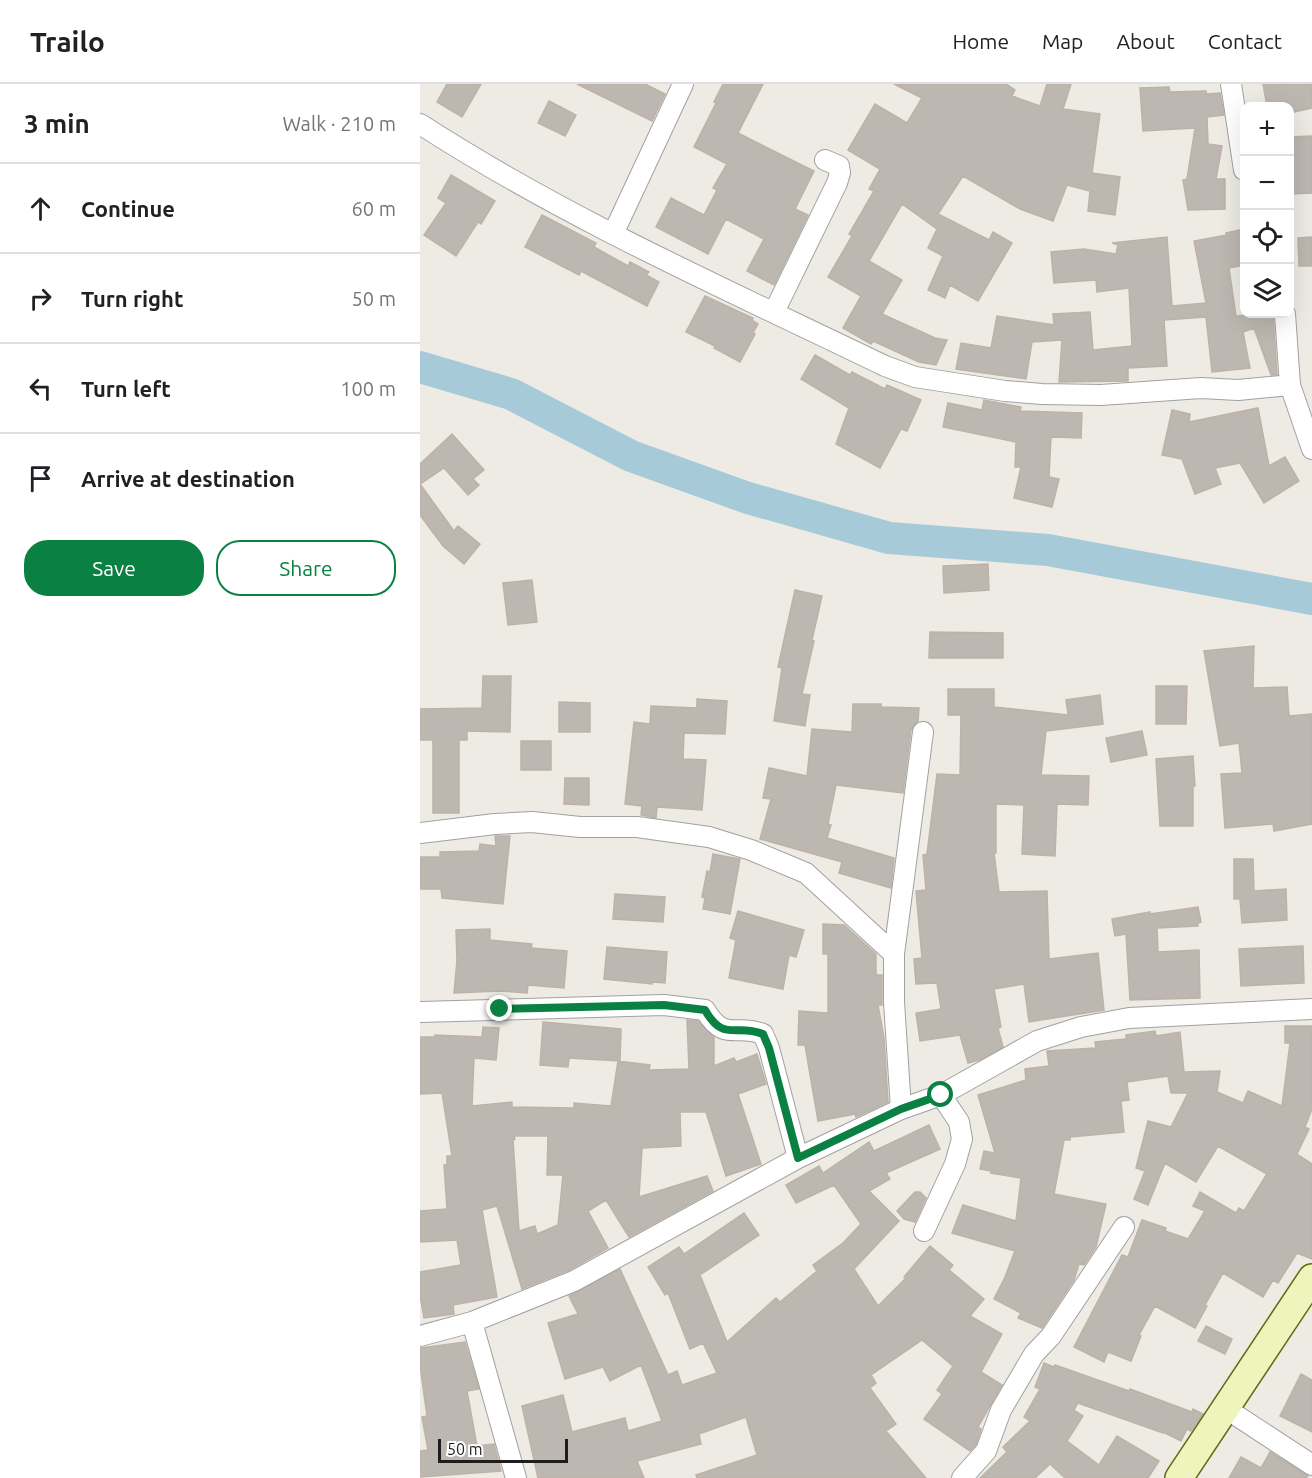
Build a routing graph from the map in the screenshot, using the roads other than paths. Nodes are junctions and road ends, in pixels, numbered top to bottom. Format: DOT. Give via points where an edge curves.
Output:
graph roads {
  1 [pos="682,84"];
  2 [pos="1231,84"];
  3 [pos="420,124"];
  4 [pos="1243,156"];
  5 [pos="825,160"];
  6 [pos="613,234"];
  7 [pos="774,312"];
  8 [pos="1285,318"];
  9 [pos="1290,385"];
  10 [pos="1312,449"];
  11 [pos="923,732"];
  12 [pos="420,833"];
  13 [pos="894,954"];
  14 [pos="1312,1009"];
  15 [pos="420,1012"];
  16 [pos="941,1095"];
  17 [pos="901,1109"];
  18 [pos="798,1158"];
  19 [pos="1124,1227"];
  20 [pos="924,1231"];
  21 [pos="1312,1278"];
  22 [pos="472,1322"];
  23 [pos="420,1336"];
  24 [pos="1225,1408"];
  25 [pos="1312,1465"];
  26 [pos="516,1478"];
  27 [pos="962,1478"];
  28 [pos="1179,1478"];
  1 -- 6 [label="street"];
  2 -- 4 [label="street"];
  3 -- 6 [label="street" via="459,150"];
  5 -- 7 [label="street" via="839,166 837,183"];
  6 -- 7 [label="street"];
  7 -- 9 [label="street" via="915,377 1005,391 1101,395"];
  8 -- 9 [label="street"];
  9 -- 10 [label="street"];
  11 -- 13 [label="street"];
  12 -- 13 [label="street" via="532,822 637,827 709,837 806,873"];
  13 -- 17 [label="street"];
  14 -- 16 [label="street" via="1129,1018 1082,1027 1037,1041"];
  15 -- 18 [label="street" via="664,1005 705,1010 717,1027 728,1031 752,1029 763,1034"];
  16 -- 17 [label="street"];
  16 -- 20 [label="street" via="959,1122 962,1139 955,1164"];
  17 -- 18 [label="street"];
  18 -- 22 [label="street" via="574,1281"];
  19 -- 27 [label="street" via="1051,1336 1034,1354 1001,1410 986,1451"];
  21 -- 24 [label="main road"];
  22 -- 23 [label="street"];
  22 -- 26 [label="street"];
  24 -- 25 [label="street"];
  24 -- 28 [label="main road"];
}
